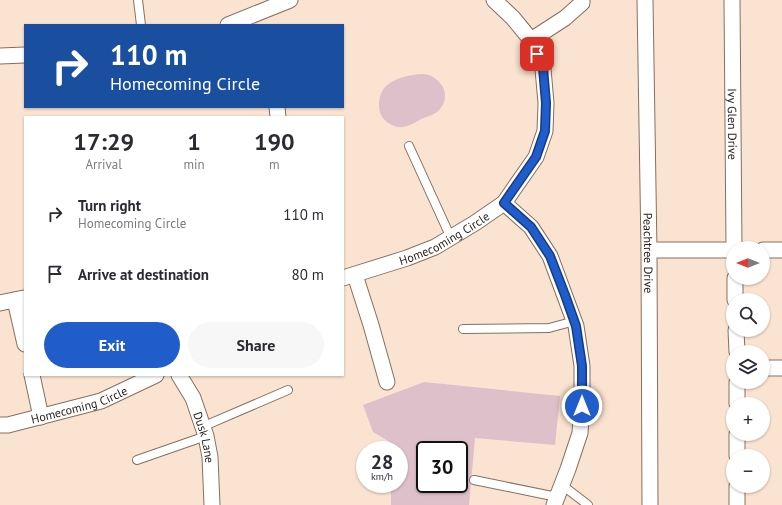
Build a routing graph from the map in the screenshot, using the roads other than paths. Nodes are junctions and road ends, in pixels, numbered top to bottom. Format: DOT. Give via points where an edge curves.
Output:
graph roads {
  1 [pos="138,0"];
  2 [pos="290,0"];
  3 [pos="494,0"];
  4 [pos="582,0"];
  5 [pos="645,0"];
  6 [pos="732,0"];
  7 [pos="249,21"];
  8 [pos="142,24"];
  9 [pos="233,24"];
  10 [pos="531,40"];
  11 [pos="24,55"];
  12 [pos="0,56"];
  13 [pos="409,146"];
  14 [pos="504,203"];
  15 [pos="451,238"];
  16 [pos="733,241"];
  17 [pos="726,249"];
  18 [pos="649,250"];
  19 [pos="770,250"];
  20 [pos="782,250"];
  21 [pos="349,277"];
  22 [pos="20,299"];
  23 [pos="0,303"];
  24 [pos="575,321"];
  25 [pos="463,328"];
  26 [pos="24,335"];
  27 [pos="770,368"];
  28 [pos="782,368"];
  29 [pos="32,376"];
  30 [pos="154,376"];
  31 [pos="180,376"];
  32 [pos="387,382"];
  33 [pos="288,390"];
  34 [pos="41,417"];
  35 [pos="0,425"];
  36 [pos="204,431"];
  37 [pos="137,460"];
  38 [pos="474,480"];
  39 [pos="737,493"];
  40 [pos="558,496"];
  41 [pos="212,505"];
  42 [pos="588,505"];
  43 [pos="650,505"];
  44 [pos="737,505"];
  1 -- 8 [label="lane"];
  2 -- 7 [label="street"];
  3 -- 10 [label="street, Homecoming Circle"];
  4 -- 10 [label="street" via="582,3 565,18"];
  5 -- 18 [label="street, Peachtree Drive"];
  6 -- 16 [label="street, Ivy Glen Drive"];
  7 -- 9 [label="street"];
  10 -- 14 [label="street, Homecoming Circle" via="543,68 545,131 536,157"];
  11 -- 12 [label="street"];
  13 -- 15 [label="lane"];
  14 -- 15 [label="street, Homecoming Circle"];
  14 -- 24 [label="street" via="531,227 550,256"];
  15 -- 21 [label="street, Homecoming Circle" via="407,258"];
  17 -- 18 [label="street"];
  18 -- 43 [label="street, Peachtree Drive"];
  19 -- 20 [label="street"];
  21 -- 32 [label="street" via="371,325"];
  22 -- 23 [label="street"];
  22 -- 26 [label="street"];
  24 -- 25 [label="lane" via="549,328"];
  24 -- 40 [label="street" via="582,366 580,434"];
  27 -- 28 [label="street"];
  29 -- 34 [label="street"];
  30 -- 34 [label="street, Homecoming Circle" via="101,401"];
  31 -- 36 [label="street, Dusk Lane" via="193,398"];
  33 -- 36 [label="lane"];
  34 -- 35 [label="street, Homecoming Circle"];
  36 -- 37 [label="lane"];
  36 -- 41 [label="street, Dusk Lane" via="210,457"];
  38 -- 40 [label="lane"];
  39 -- 44 [label="street"];
  40 -- 42 [label="lane"];
}
